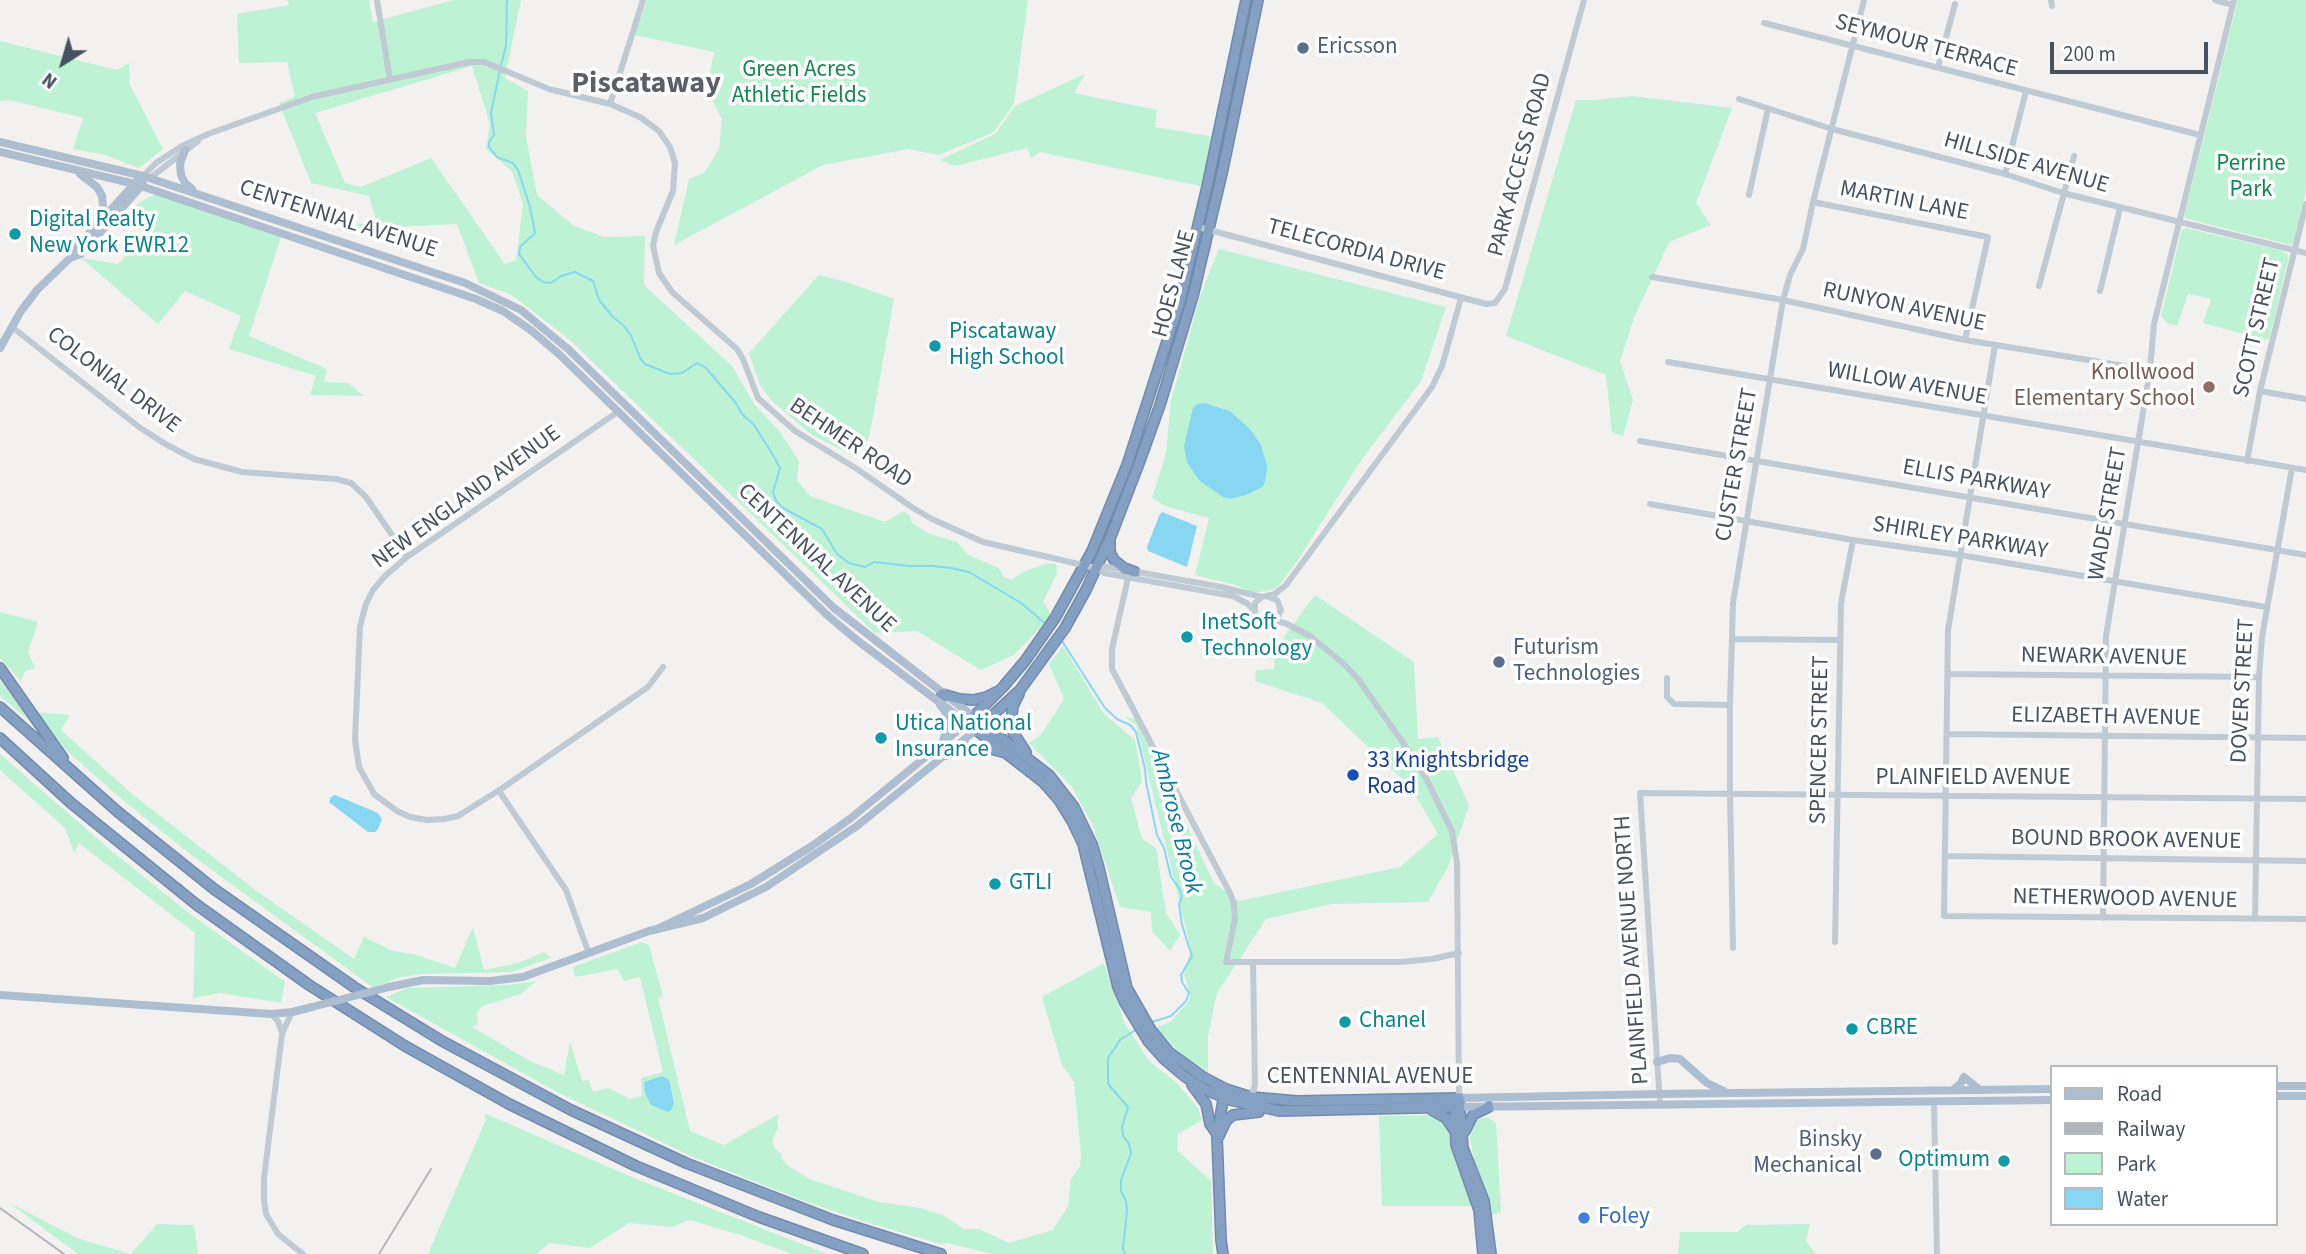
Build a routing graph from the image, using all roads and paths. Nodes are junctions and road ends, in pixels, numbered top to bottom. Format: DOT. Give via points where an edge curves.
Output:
graph roads {
  1 [pos="377,0"];
  2 [pos="643,0"];
  3 [pos="1246,0"];
  4 [pos="1258,0"];
  5 [pos="1584,0"];
  6 [pos="1864,0"];
  7 [pos="2214,0"];
  8 [pos="2233,2"];
  9 [pos="1955,4"];
  10 [pos="1764,23"];
  11 [pos="1852,46"];
  12 [pos="1938,67"];
  13 [pos="390,80"];
  14 [pos="2026,91"];
  15 [pos="1739,99"];
  16 [pos="610,104"];
  17 [pos="1768,109"];
  18 [pos="1832,130"];
  19 [pos="208,134"];
  20 [pos="2200,135"];
  21 [pos="0,142"];
  22 [pos="186,150"];
  23 [pos="0,152"];
  24 [pos="2074,156"];
  25 [pos="75,170"];
  26 [pos="2005,174"];
  27 [pos="146,177"];
  28 [pos="138,185"];
  29 [pos="2063,193"];
  30 [pos="200,195"];
  31 [pos="1749,195"];
  32 [pos="1813,202"];
  33 [pos="2306,204"];
  34 [pos="2120,208"];
  35 [pos="2178,222"];
  36 [pos="100,223"];
  37 [pos="1198,227"];
  38 [pos="1209,230"];
  39 [pos="2295,251"];
  40 [pos="2306,253"];
  41 [pos="70,258"];
  42 [pos="1652,277"];
  43 [pos="2039,286"];
  44 [pos="2100,291"];
  45 [pos="1461,298"];
  46 [pos="1783,300"];
  47 [pos="12,327"];
  48 [pos="1965,340"];
  49 [pos="1995,345"];
  50 [pos="0,348"];
  51 [pos="1668,362"];
  52 [pos="2150,370"];
  53 [pos="1770,379"];
  54 [pos="2260,391"];
  55 [pos="2306,399"];
  56 [pos="627,405"];
  57 [pos="617,412"];
  58 [pos="1983,416"];
  59 [pos="1640,441"];
  60 [pos="2138,443"];
  61 [pos="1757,461"];
  62 [pos="2247,461"];
  63 [pos="2292,468"];
  64 [pos="2306,470"];
  65 [pos="1970,498"];
  66 [pos="1650,504"];
  67 [pos="1745,521"];
  68 [pos="2125,524"];
  69 [pos="1111,536"];
  70 [pos="1853,540"];
  71 [pos="2276,550"];
  72 [pos="1960,555"];
  73 [pos="2306,555"];
  74 [pos="407,557"];
  75 [pos="1084,565"];
  76 [pos="1096,568"];
  77 [pos="1132,575"];
  78 [pos="2115,581"];
  79 [pos="1286,585"];
  80 [pos="1264,597"];
  81 [pos="2266,607"];
  82 [pos="1281,609"];
  83 [pos="1254,611"];
  84 [pos="1275,621"];
  85 [pos="1296,628"];
  86 [pos="1733,639"];
  87 [pos="1839,640"];
  88 [pos="663,667"];
  89 [pos="0,668"];
  90 [pos="1948,674"];
  91 [pos="2106,676"];
  92 [pos="2259,677"];
  93 [pos="1667,678"];
  94 [pos="1003,687"];
  95 [pos="1020,690"];
  96 [pos="939,697"];
  97 [pos="1730,705"];
  98 [pos="0,707"];
  99 [pos="970,720"];
  100 [pos="980,727"];
  101 [pos="1947,734"];
  102 [pos="2105,736"];
  103 [pos="2258,737"];
  104 [pos="0,738"];
  105 [pos="2306,738"];
  106 [pos="942,744"];
  107 [pos="946,754"];
  108 [pos="1009,754"];
  109 [pos="1033,762"];
  110 [pos="75,775"];
  111 [pos="499,791"];
  112 [pos="1640,793"];
  113 [pos="1730,793"];
  114 [pos="1946,795"];
  115 [pos="1837,796"];
  116 [pos="2105,797"];
  117 [pos="2257,799"];
  118 [pos="2306,799"];
  119 [pos="1946,856"];
  120 [pos="2104,858"];
  121 [pos="2256,860"];
  122 [pos="2306,860"];
  123 [pos="2104,918"];
  124 [pos="2255,919"];
  125 [pos="2306,919"];
  126 [pos="657,929"];
  127 [pos="1835,942"];
  128 [pos="1733,948"];
  129 [pos="1459,953"];
  130 [pos="589,954"];
  131 [pos="1253,962"];
  132 [pos="0,995"];
  133 [pos="292,1012"];
  134 [pos="271,1014"];
  135 [pos="1140,1022"];
  136 [pos="1147,1032"];
  137 [pos="282,1034"];
  138 [pos="1657,1062"];
  139 [pos="1184,1076"];
  140 [pos="2278,1086"];
  141 [pos="2306,1086"];
  142 [pos="2050,1089"];
  143 [pos="1981,1090"];
  144 [pos="1950,1091"];
  145 [pos="1224,1093"];
  146 [pos="1730,1093"];
  147 [pos="1660,1094"];
  148 [pos="2306,1096"];
  149 [pos="1251,1097"];
  150 [pos="2278,1097"];
  151 [pos="2050,1100"];
  152 [pos="1934,1102"];
  153 [pos="1459,1103"];
  154 [pos="1660,1104"];
  155 [pos="1489,1107"];
  156 [pos="1429,1108"];
  157 [pos="1279,1111"];
  158 [pos="1455,1132"];
  159 [pos="1217,1138"];
  160 [pos="1462,1139"];
  161 [pos="303,1254"];
  162 [pos="863,1254"];
  163 [pos="941,1254"];
  164 [pos="1223,1254"];
  165 [pos="1483,1254"];
  166 [pos="1491,1254"];
  167 [pos="1937,1254"];
  1 -- 13 [label="street"];
  2 -- 16 [label="street"];
  3 -- 37 [label="highway, HOES LANE"];
  4 -- 38 [label="highway, HOES LANE"];
  5 -- 45 [label="street, PARK ACCESS ROAD" via="1505,289 1495,303"];
  6 -- 11 [label="street, CUSTER STREET"];
  7 -- 8 [label="street"];
  8 -- 20 [label="street, WADE STREET"];
  9 -- 12 [label="street"];
  10 -- 11 [label="street, SEYMOUR TERRACE"];
  11 -- 12 [label="street, SEYMOUR TERRACE"];
  11 -- 18 [label="street, CUSTER STREET"];
  12 -- 14 [label="street, SEYMOUR TERRACE"];
  13 -- 16 [label="street, BEHMER ROAD" via="474,61 549,89"];
  13 -- 19 [label="street, BEHMER ROAD" via="312,97"];
  14 -- 20 [label="street, SEYMOUR TERRACE"];
  14 -- 26 [label="street"];
  15 -- 17 [label="street, HILLSIDE AVENUE"];
  16 -- 75 [label="street, BEHMER ROAD" via="640,117 659,131 670,147 676,163 673,191 653,246 659,273 673,292 737,349 764,405 807,439 932,519 997,547"];
  17 -- 18 [label="street, HILLSIDE AVENUE"];
  17 -- 31 [label="street"];
  18 -- 26 [label="street, HILLSIDE AVENUE"];
  18 -- 32 [label="street, CUSTER STREET"];
  19 -- 22 [label="street"];
  19 -- 27 [label="street" via="169,153"];
  20 -- 35 [label="street, WADE STREET"];
  21 -- 27 [label="main road, CENTENNIAL AVENUE"];
  22 -- 27 [label="street"];
  22 -- 30 [label="main road" via="181,175"];
  23 -- 25 [label="main road, CENTENNIAL AVENUE"];
  24 -- 29 [label="street"];
  25 -- 28 [label="main road, CENTENNIAL AVENUE"];
  25 -- 36 [label="main road" via="102,196"];
  26 -- 29 [label="street, HILLSIDE AVENUE"];
  27 -- 28 [label="main road"];
  27 -- 30 [label="main road, CENTENNIAL AVENUE"];
  28 -- 36 [label="main road"];
  28 -- 41 [label="main road" via="81,254"];
  28 -- 57 [label="main road, CENTENNIAL AVENUE" via="503,311 561,356"];
  29 -- 34 [label="street, HILLSIDE AVENUE"];
  29 -- 43 [label="street"];
  30 -- 56 [label="main road, CENTENNIAL AVENUE" via="493,295 545,329"];
  32 -- 46 [label="street, CUSTER STREET" via="1803,249"];
  32 -- 48 [label="street, MARTIN LANE" via="1989,237"];
  33 -- 39 [label="street, SCOTT STREET"];
  34 -- 35 [label="street, HILLSIDE AVENUE"];
  34 -- 44 [label="street"];
  35 -- 39 [label="street, HILLSIDE AVENUE"];
  35 -- 52 [label="street, WADE STREET" via="2154,324"];
  36 -- 41 [label="main road"];
  37 -- 38 [label="street, TELECORDIA DRIVE"];
  37 -- 75 [label="highway, HOES LANE" via="1134,446"];
  38 -- 45 [label="street, TELECORDIA DRIVE"];
  38 -- 69 [label="highway, HOES LANE" via="1160,405"];
  39 -- 40 [label="street, HILLSIDE AVENUE"];
  39 -- 54 [label="street, SCOTT STREET"];
  41 -- 47 [label="main road" via="37,290"];
  42 -- 46 [label="street, RUNYON AVENUE"];
  45 -- 79 [label="street, TELECORDIA DRIVE" via="1443,366 1432,387"];
  46 -- 48 [label="street, RUNYON AVENUE"];
  46 -- 53 [label="street, CUSTER STREET"];
  47 -- 50 [label="main road"];
  47 -- 74 [label="street, COLONIAL DRIVE" via="139,427 194,459 242,472 351,483 362,491"];
  48 -- 49 [label="street, RUNYON AVENUE"];
  49 -- 52 [label="street, RUNYON AVENUE"];
  49 -- 58 [label="street"];
  51 -- 53 [label="street, WILLOW AVENUE"];
  52 -- 60 [label="street, WADE STREET"];
  53 -- 58 [label="street, WILLOW AVENUE"];
  53 -- 61 [label="street, CUSTER STREET"];
  54 -- 55 [label="street"];
  54 -- 62 [label="street, SCOTT STREET"];
  56 -- 57 [label="street, NEW ENGLAND AVENUE"];
  56 -- 96 [label="main road, CENTENNIAL AVENUE" via="834,608"];
  57 -- 74 [label="street, NEW ENGLAND AVENUE"];
  57 -- 96 [label="main road, CENTENNIAL AVENUE" via="827,615"];
  58 -- 60 [label="street, WILLOW AVENUE"];
  58 -- 65 [label="street"];
  59 -- 61 [label="street, ELLIS PARKWAY"];
  60 -- 62 [label="street, WILLOW AVENUE"];
  60 -- 68 [label="street, WADE STREET"];
  61 -- 65 [label="street, ELLIS PARKWAY"];
  61 -- 67 [label="street, CUSTER STREET"];
  62 -- 63 [label="street, WILLOW AVENUE"];
  63 -- 64 [label="street, WILLOW AVENUE"];
  63 -- 71 [label="street, DOVER STREET"];
  65 -- 68 [label="street, ELLIS PARKWAY"];
  65 -- 72 [label="street"];
  66 -- 67 [label="street, SHIRLEY PARKWAY"];
  67 -- 70 [label="street, SHIRLEY PARKWAY"];
  67 -- 86 [label="street, CUSTER STREET" via="1733,603"];
  68 -- 71 [label="street, ELLIS PARKWAY"];
  68 -- 78 [label="street, WADE STREET"];
  69 -- 76 [label="highway, HOES LANE"];
  69 -- 77 [label="highway" via="1114,560"];
  70 -- 72 [label="street, SHIRLEY PARKWAY"];
  70 -- 87 [label="street, SPENCER STREET"];
  71 -- 73 [label="street, ELLIS PARKWAY"];
  71 -- 81 [label="street, DOVER STREET"];
  72 -- 78 [label="street, SHIRLEY PARKWAY"];
  72 -- 90 [label="street" via="1948,630"];
  74 -- 111 [label="street, NEW ENGLAND AVENUE" via="373,590 362,617 355,740 359,767 383,802 419,818 458,816"];
  75 -- 76 [label="street, BEHMER ROAD"];
  75 -- 94 [label="highway, HOES LANE" via="1055,618"];
  76 -- 77 [label="street, BEHMER ROAD"];
  76 -- 95 [label="highway, HOES LANE" via="1065,628"];
  77 -- 80 [label="street"];
  77 -- 83 [label="street" via="1233,596"];
  77 -- 131 [label="street" via="1112,649 1112,669 1231,895 1235,919 1226,962"];
  78 -- 81 [label="street, SHIRLEY PARKWAY"];
  78 -- 91 [label="street, WADE STREET" via="2106,636"];
  79 -- 80 [label="street, TELECORDIA DRIVE"];
  79 -- 82 [label="street, TELECORDIA DRIVE"];
  80 -- 82 [label="street" via="1274,598"];
  80 -- 83 [label="street" via="1255,603"];
  81 -- 92 [label="street, DOVER STREET"];
  82 -- 84 [label="street"];
  82 -- 85 [label="street"];
  83 -- 84 [label="street" via="1263,623"];
  84 -- 85 [label="street"];
  85 -- 129 [label="street" via="1358,679 1426,778 1455,841"];
  86 -- 87 [label="street"];
  86 -- 97 [label="street, CUSTER STREET"];
  87 -- 115 [label="street, SPENCER STREET"];
  88 -- 111 [label="street, NEW ENGLAND AVENUE" via="648,687"];
  89 -- 110 [label="highway"];
  90 -- 91 [label="street, NEWARK AVENUE"];
  90 -- 101 [label="street"];
  91 -- 92 [label="street, NEWARK AVENUE"];
  91 -- 102 [label="street, WADE STREET"];
  92 -- 103 [label="street, DOVER STREET"];
  93 -- 97 [label="street" via="1667,697 1674,704"];
  94 -- 96 [label="highway" via="973,700"];
  94 -- 99 [label="highway, HOES LANE"];
  95 -- 100 [label="highway"];
  95 -- 109 [label="highway" via="1012,712 1013,732"];
  96 -- 99 [label="main road, CENTENNIAL AVENUE"];
  96 -- 106 [label="main road" via="947,723"];
  97 -- 113 [label="street, CUSTER STREET"];
  98 -- 110 [label="highway"];
  99 -- 100 [label="highway, CENTENNIAL AVENUE"];
  99 -- 106 [label="main road"];
  100 -- 107 [label="main road"];
  100 -- 108 [label="highway, CENTENNIAL AVENUE"];
  100 -- 109 [label="highway, CENTENNIAL AVENUE"];
  101 -- 102 [label="street, ELIZABETH AVENUE"];
  101 -- 114 [label="street"];
  102 -- 103 [label="street, ELIZABETH AVENUE"];
  102 -- 116 [label="street, WADE STREET"];
  103 -- 105 [label="street, ELIZABETH AVENUE"];
  103 -- 117 [label="street, DOVER STREET"];
  104 -- 162 [label="highway" via="96,824 197,905 405,1046 509,1104 636,1166"];
  106 -- 126 [label="main road" via="812,846 745,887"];
  107 -- 108 [label="highway" via="962,748"];
  107 -- 126 [label="main road" via="857,826 766,887 702,918"];
  108 -- 135 [label="highway, CENTENNIAL AVENUE" via="1059,800 1072,821 1083,844 1118,987"];
  109 -- 135 [label="highway, CENTENNIAL AVENUE" via="1063,790 1083,824"];
  110 -- 163 [label="highway" via="276,934 485,1065 710,1173 832,1220"];
  111 -- 130 [label="street" via="566,890"];
  112 -- 113 [label="street, PLAINFIELD AVENUE"];
  112 -- 138 [label="street, PLAINFIELD AVENUE NORTH"];
  113 -- 115 [label="street, PLAINFIELD AVENUE"];
  113 -- 128 [label="street, CUSTER STREET"];
  114 -- 115 [label="street, PLAINFIELD AVENUE"];
  114 -- 116 [label="street, PLAINFIELD AVENUE"];
  114 -- 119 [label="street"];
  115 -- 127 [label="street, SPENCER STREET"];
  116 -- 117 [label="street, PLAINFIELD AVENUE"];
  116 -- 120 [label="street, WADE STREET"];
  117 -- 118 [label="street, PLAINFIELD AVENUE"];
  117 -- 121 [label="street, DOVER STREET"];
  119 -- 120 [label="street, BOUND BROOK AVENUE"];
  119 -- 123 [label="street, NETHERWOOD AVENUE" via="1944,916"];
  120 -- 121 [label="street, BOUND BROOK AVENUE"];
  120 -- 123 [label="street, WADE STREET"];
  121 -- 122 [label="street, BOUND BROOK AVENUE"];
  121 -- 124 [label="street, DOVER STREET"];
  123 -- 124 [label="street, NETHERWOOD AVENUE"];
  124 -- 125 [label="street, NETHERWOOD AVENUE"];
  126 -- 130 [label="main road"];
  129 -- 131 [label="street" via="1401,962"];
  129 -- 153 [label="street"];
  130 -- 133 [label="main road, bridge" via="508,980 424,980"];
  131 -- 149 [label="street" via="1255,1086"];
  132 -- 134 [label="main road"];
  133 -- 134 [label="main road"];
  133 -- 137 [label="street"];
  134 -- 137 [label="street"];
  135 -- 136 [label="highway, CENTENNIAL AVENUE"];
  136 -- 139 [label="highway, CENTENNIAL AVENUE" via="1164,1059"];
  136 -- 145 [label="highway, CENTENNIAL AVENUE"];
  137 -- 161 [label="street" via="264,1200 278,1234"];
  138 -- 146 [label="main road" via="1680,1059 1707,1083"];
  138 -- 147 [label="street, PLAINFIELD AVENUE NORTH"];
  139 -- 145 [label="highway, CENTENNIAL AVENUE"];
  139 -- 159 [label="highway" via="1206,1104"];
  140 -- 141 [label="main road"];
  142 -- 143 [label="main road, CENTENNIAL AVENUE"];
  143 -- 144 [label="main road, CENTENNIAL AVENUE"];
  143 -- 144 [label="main road" via="1964,1077"];
  144 -- 146 [label="main road, CENTENNIAL AVENUE"];
  145 -- 149 [label="highway, CENTENNIAL AVENUE"];
  145 -- 157 [label="highway, CENTENNIAL AVENUE" via="1251,1106"];
  145 -- 159 [label="highway"];
  146 -- 147 [label="main road, CENTENNIAL AVENUE"];
  147 -- 153 [label="main road, CENTENNIAL AVENUE"];
  147 -- 154 [label="street, PLAINFIELD AVENUE NORTH"];
  148 -- 150 [label="main road"];
  149 -- 153 [label="highway, CENTENNIAL AVENUE"];
  151 -- 152 [label="main road, CENTENNIAL AVENUE"];
  152 -- 154 [label="main road, CENTENNIAL AVENUE"];
  152 -- 167 [label="street"];
  153 -- 155 [label="main road, CENTENNIAL AVENUE"];
  153 -- 156 [label="highway, CENTENNIAL AVENUE"];
  153 -- 158 [label="highway"];
  153 -- 160 [label="highway"];
  154 -- 155 [label="main road, CENTENNIAL AVENUE"];
  155 -- 160 [label="highway" via="1471,1117"];
  156 -- 157 [label="highway, CENTENNIAL AVENUE"];
  156 -- 158 [label="highway" via="1446,1118"];
  157 -- 159 [label="highway" via="1233,1115"];
  158 -- 165 [label="highway" via="1458,1156 1479,1210"];
  159 -- 164 [label="highway"];
  160 -- 166 [label="highway" via="1484,1201"];
}
